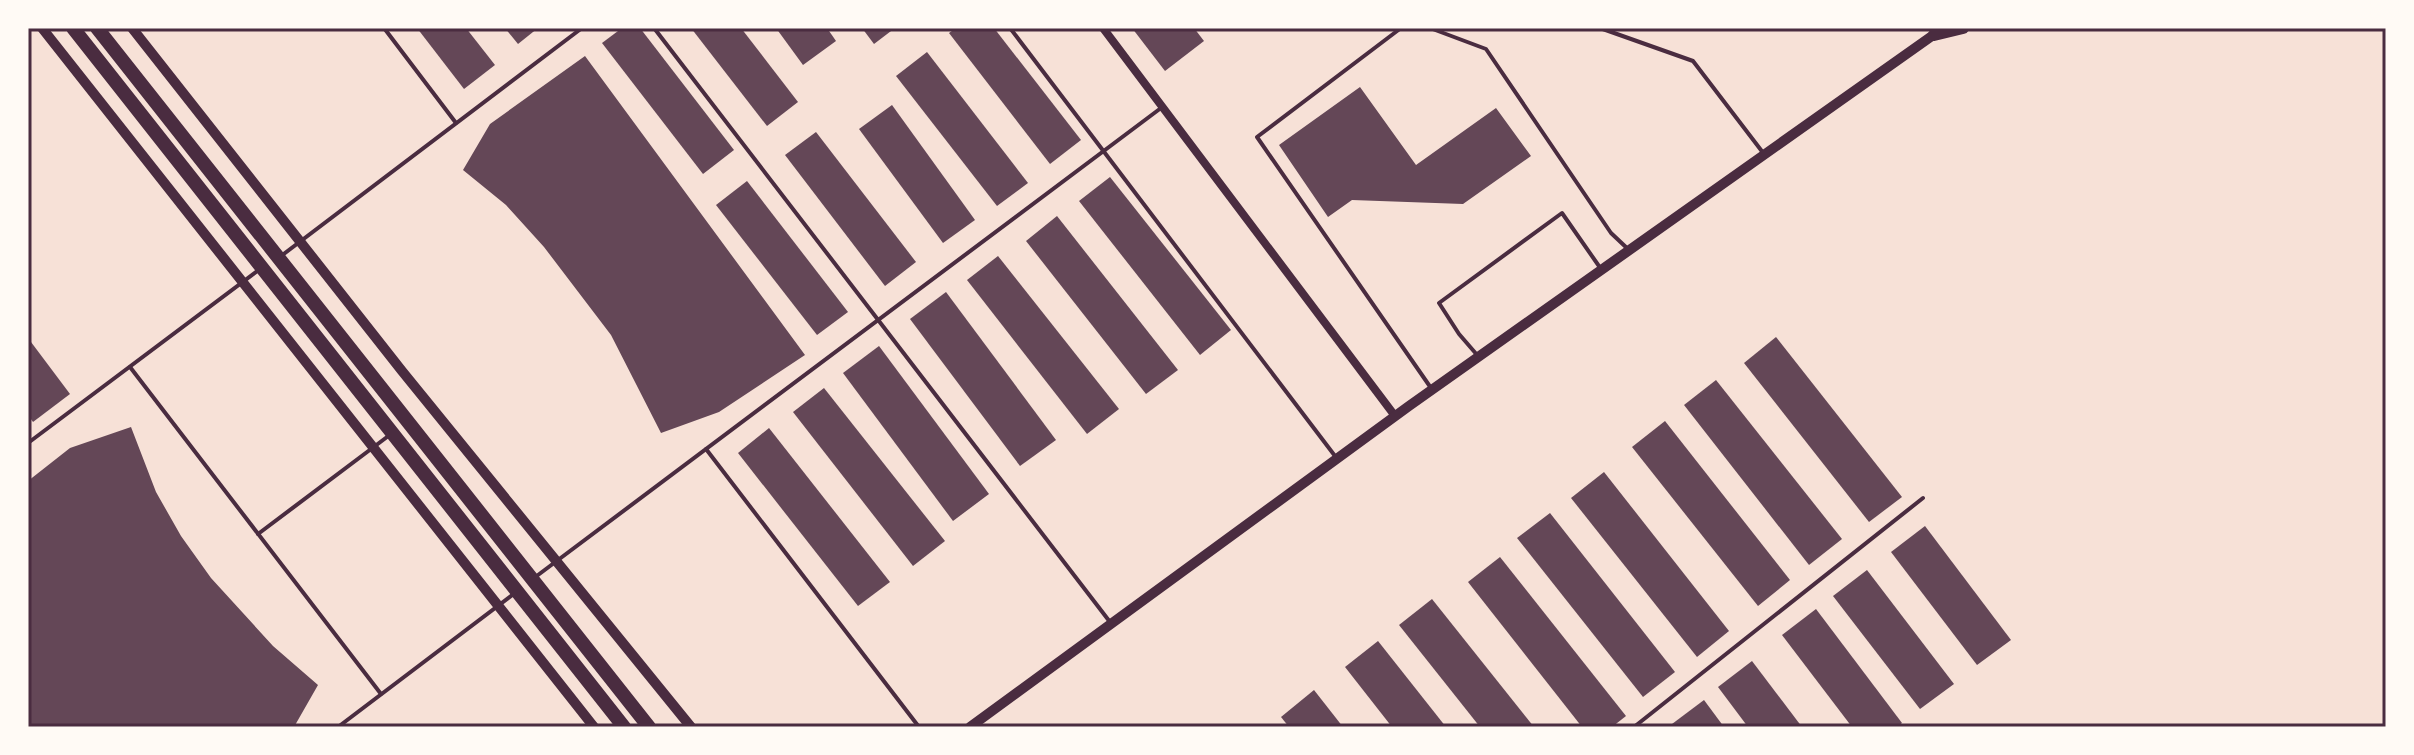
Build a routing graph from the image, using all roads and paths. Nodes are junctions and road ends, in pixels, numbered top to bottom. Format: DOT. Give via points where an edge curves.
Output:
graph roads {
  1 [pos="42,28"];
  2 [pos="73,28"];
  3 [pos="97,28"];
  4 [pos="132,28"];
  5 [pos="384,28"];
  6 [pos="582,28"];
  7 [pos="654,28"];
  8 [pos="1010,28"];
  9 [pos="1103,28"];
  10 [pos="1401,28"];
  11 [pos="1430,28"];
  12 [pos="1600,28"];
  13 [pos="1963,28"];
  14 [pos="1939,32"];
  15 [pos="1162,107"];
  16 [pos="456,123"];
  17 [pos="1104,152"];
  18 [pos="1765,156"];
  19 [pos="300,241"];
  20 [pos="1631,251"];
  21 [pos="279,258"];
  22 [pos="262,268"];
  23 [pos="1602,271"];
  24 [pos="243,282"];
  25 [pos="878,320"];
  26 [pos="1479,357"];
  27 [pos="130,367"];
  28 [pos="1432,390"];
  29 [pos="1395,416"];
  30 [pos="393,433"];
  31 [pos="28,443"];
  32 [pos="374,447"];
  33 [pos="706,449"];
  34 [pos="1337,458"];
  35 [pos="1923,498"];
  36 [pos="258,534"];
  37 [pos="556,562"];
  38 [pos="532,579"];
  39 [pos="517,591"];
  40 [pos="499,605"];
  41 [pos="1111,624"];
  42 [pos="381,694"];
  43 [pos="338,727"];
  44 [pos="594,727"];
  45 [pos="624,727"];
  46 [pos="649,727"];
  47 [pos="691,727"];
  48 [pos="919,727"];
  49 [pos="970,727"];
  50 [pos="1634,727"];
  1 -- 24 [label="street"];
  2 -- 22 [label="main road"];
  3 -- 21 [label="main road"];
  4 -- 19 [label="street"];
  5 -- 16 [label="lane"];
  6 -- 16 [label="lane"];
  7 -- 25 [label="lane"];
  8 -- 17 [label="lane"];
  9 -- 15 [label="street"];
  10 -- 28 [label="lane" via="1257,137"];
  11 -- 20 [label="lane" via="1486,49 1611,233"];
  12 -- 18 [label="lane" via="1693,61"];
  13 -- 14 [label="main road"];
  14 -- 18 [label="street"];
  15 -- 17 [label="lane"];
  15 -- 29 [label="street"];
  16 -- 19 [label="lane"];
  17 -- 25 [label="lane"];
  17 -- 34 [label="lane"];
  18 -- 20 [label="street"];
  19 -- 21 [label="lane"];
  19 -- 37 [label="street"];
  20 -- 23 [label="street"];
  21 -- 38 [label="main road"];
  22 -- 24 [label="lane"];
  22 -- 30 [label="main road"];
  23 -- 26 [label="street"];
  23 -- 26 [label="lane" via="1562,213 1439,303"];
  24 -- 27 [label="lane"];
  24 -- 32 [label="street"];
  25 -- 33 [label="lane"];
  25 -- 41 [label="lane"];
  26 -- 28 [label="street"];
  27 -- 31 [label="lane"];
  27 -- 36 [label="lane"];
  28 -- 29 [label="street"];
  29 -- 34 [label="street"];
  30 -- 32 [label="lane"];
  30 -- 39 [label="main road"];
  32 -- 36 [label="lane"];
  32 -- 40 [label="street"];
  33 -- 37 [label="lane"];
  33 -- 48 [label="lane"];
  34 -- 41 [label="street"];
  35 -- 50 [label="lane"];
  36 -- 42 [label="lane"];
  37 -- 38 [label="lane"];
  37 -- 47 [label="street"];
  38 -- 46 [label="main road"];
  39 -- 40 [label="lane"];
  39 -- 45 [label="main road"];
  40 -- 42 [label="lane"];
  40 -- 44 [label="street"];
  41 -- 49 [label="street"];
  42 -- 43 [label="lane"];
}
